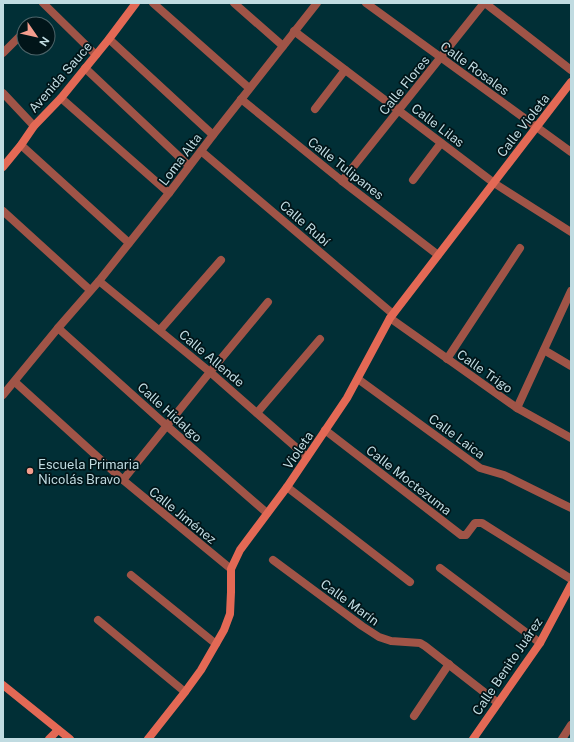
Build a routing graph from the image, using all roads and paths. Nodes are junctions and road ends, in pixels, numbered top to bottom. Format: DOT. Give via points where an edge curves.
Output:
graph roads {
  1 [pos="43,3"];
  2 [pos="136,3"];
  3 [pos="153,3"];
  4 [pos="234,3"];
  5 [pos="317,3"];
  6 [pos="366,3"];
  7 [pos="485,3"];
  8 [pos="294,31"];
  9 [pos="16,40"];
  10 [pos="109,40"];
  11 [pos="283,46"];
  12 [pos="3,53"];
  13 [pos="96,55"];
  14 [pos="441,58"];
  15 [pos="85,68"];
  16 [pos="345,70"];
  17 [pos="571,70"];
  18 [pos="571,82"];
  19 [pos="249,88"];
  20 [pos="3,93"];
  21 [pos="61,98"];
  22 [pos="241,99"];
  23 [pos="315,109"];
  24 [pos="398,110"];
  25 [pos="34,126"];
  26 [pos="536,127"];
  27 [pos="213,135"];
  28 [pos="442,143"];
  29 [pos="21,145"];
  30 [pos="201,151"];
  31 [pos="571,152"];
  32 [pos="189,166"];
  33 [pos="3,167"];
  34 [pos="413,180"];
  35 [pos="342,181"];
  36 [pos="494,183"];
  37 [pos="169,193"];
  38 [pos="3,211"];
  39 [pos="571,232"];
  40 [pos="129,244"];
  41 [pos="520,248"];
  42 [pos="438,255"];
  43 [pos="221,260"];
  44 [pos="99,281"];
  45 [pos="90,290"];
  46 [pos="571,291"];
  47 [pos="268,302"];
  48 [pos="391,316"];
  49 [pos="58,328"];
  50 [pos="160,330"];
  51 [pos="320,339"];
  52 [pos="544,350"];
  53 [pos="448,359"];
  54 [pos="571,366"];
  55 [pos="210,372"];
  56 [pos="358,379"];
  57 [pos="15,382"];
  58 [pos="3,395"];
  59 [pos="517,408"];
  60 [pos="257,413"];
  61 [pos="167,426"];
  62 [pos="325,430"];
  63 [pos="571,438"];
  64 [pos="307,457"];
  65 [pos="123,480"];
  66 [pos="287,487"];
  67 [pos="571,508"];
  68 [pos="267,513"];
  69 [pos="273,560"];
  70 [pos="440,568"];
  71 [pos="231,569"];
  72 [pos="131,575"];
  73 [pos="571,579"];
  74 [pos="410,582"];
  75 [pos="571,585"];
  76 [pos="98,620"];
  77 [pos="540,643"];
  78 [pos="216,644"];
  79 [pos="449,664"];
  80 [pos="3,685"];
  81 [pos="185,692"];
  82 [pos="498,703"];
  83 [pos="414,716"];
  84 [pos="571,725"];
  85 [pos="58,730"];
  86 [pos="49,739"];
  87 [pos="70,739"];
  88 [pos="148,739"];
  89 [pos="473,739"];
  90 [pos="562,739"];
  1 -- 13 [label="street"];
  2 -- 10 [label="street, Avenida Sauce"];
  3 -- 19 [label="street"];
  4 -- 11 [label="street"];
  5 -- 8 [label="street, Loma Alta"];
  6 -- 14 [label="street, Calle Rosales"];
  7 -- 14 [label="street, Calle Flores"];
  7 -- 17 [label="street"];
  8 -- 11 [label="street, Loma Alta"];
  8 -- 16 [label="street, Calle Lilas"];
  9 -- 12 [label="street"];
  10 -- 13 [label="street, Avenida Sauce"];
  10 -- 27 [label="street"];
  11 -- 19 [label="street, Loma Alta"];
  13 -- 15 [label="street, Avenida Sauce"];
  14 -- 24 [label="street, Calle Flores"];
  14 -- 26 [label="street, Calle Rosales"];
  15 -- 21 [label="street, Avenida Sauce"];
  15 -- 32 [label="street"];
  16 -- 23 [label="street"];
  16 -- 24 [label="street, Calle Lilas"];
  18 -- 26 [label="street, Calle Violeta"];
  19 -- 22 [label="street, Loma Alta"];
  20 -- 25 [label="street"];
  21 -- 25 [label="street, Avenida Sauce"];
  21 -- 37 [label="street"];
  22 -- 27 [label="street, Loma Alta"];
  22 -- 35 [label="street, Calle Tulipanes"];
  24 -- 28 [label="street, Calle Lilas"];
  24 -- 35 [label="street, Calle Flores"];
  25 -- 29 [label="street, Avenida Sauce"];
  26 -- 31 [label="street, Calle Rosales"];
  26 -- 36 [label="street, Calle Violeta"];
  27 -- 30 [label="street, Loma Alta"];
  28 -- 34 [label="street"];
  28 -- 36 [label="street, Calle Lilas"];
  29 -- 33 [label="street, Avenida Sauce"];
  29 -- 40 [label="street"];
  30 -- 32 [label="street, Loma Alta"];
  30 -- 48 [label="street, Calle Rubí"];
  32 -- 37 [label="street, Loma Alta"];
  35 -- 42 [label="street, Calle Tulipanes"];
  36 -- 39 [label="street, Calle Lilas"];
  36 -- 42 [label="street, Violeta"];
  37 -- 40 [label="street, Loma Alta"];
  38 -- 45 [label="street"];
  40 -- 44 [label="street, Loma Alta"];
  41 -- 53 [label="street"];
  42 -- 48 [label="street, Violeta"];
  43 -- 50 [label="street"];
  44 -- 45 [label="street, Loma Alta"];
  44 -- 50 [label="street, Calle Allende"];
  45 -- 49 [label="street, Loma Alta"];
  46 -- 52 [label="street"];
  47 -- 55 [label="street"];
  48 -- 53 [label="street, Calle Trigo"];
  48 -- 56 [label="street, Violeta"];
  49 -- 57 [label="street, Loma Alta"];
  49 -- 61 [label="street, Calle Hidalgo"];
  50 -- 55 [label="street, Calle Allende"];
  51 -- 60 [label="street"];
  52 -- 54 [label="street"];
  52 -- 59 [label="street"];
  53 -- 59 [label="street, Calle Trigo"];
  55 -- 60 [label="street, Calle Allende"];
  55 -- 61 [label="street"];
  56 -- 62 [label="street, Violeta"];
  56 -- 67 [label="street, Calle Laica" via="480,468 504,475"];
  57 -- 58 [label="street, Loma Alta"];
  57 -- 65 [label="street, Calle Jiménez"];
  59 -- 63 [label="street, Calle Trigo"];
  60 -- 64 [label="street, Calle Allende"];
  61 -- 65 [label="street"];
  61 -- 68 [label="street, Calle Hidalgo"];
  62 -- 64 [label="street, Violeta"];
  62 -- 73 [label="street, Calle Moctezuma" via="461,535 466,535 478,522 482,523"];
  64 -- 66 [label="street, Violeta"];
  65 -- 71 [label="street, Calle Jiménez"];
  66 -- 68 [label="street, Violeta"];
  66 -- 74 [label="street"];
  68 -- 71 [label="street, Violeta" via="240,550"];
  69 -- 79 [label="street, Calle Marín" via="379,637 392,641 420,643"];
  70 -- 77 [label="street"];
  71 -- 78 [label="street, Violeta" via="230,614"];
  72 -- 78 [label="street"];
  75 -- 77 [label="street, Calle Benito Juárez"];
  76 -- 81 [label="street"];
  77 -- 82 [label="street, Calle Benito Juárez"];
  78 -- 81 [label="street, Violeta"];
  79 -- 82 [label="street, Calle Marín"];
  79 -- 83 [label="street"];
  80 -- 85 [label="street"];
  81 -- 88 [label="street, Violeta"];
  82 -- 89 [label="street, Calle Benito Juárez"];
  84 -- 90 [label="street"];
  85 -- 86 [label="street"];
  85 -- 87 [label="street"];
}
